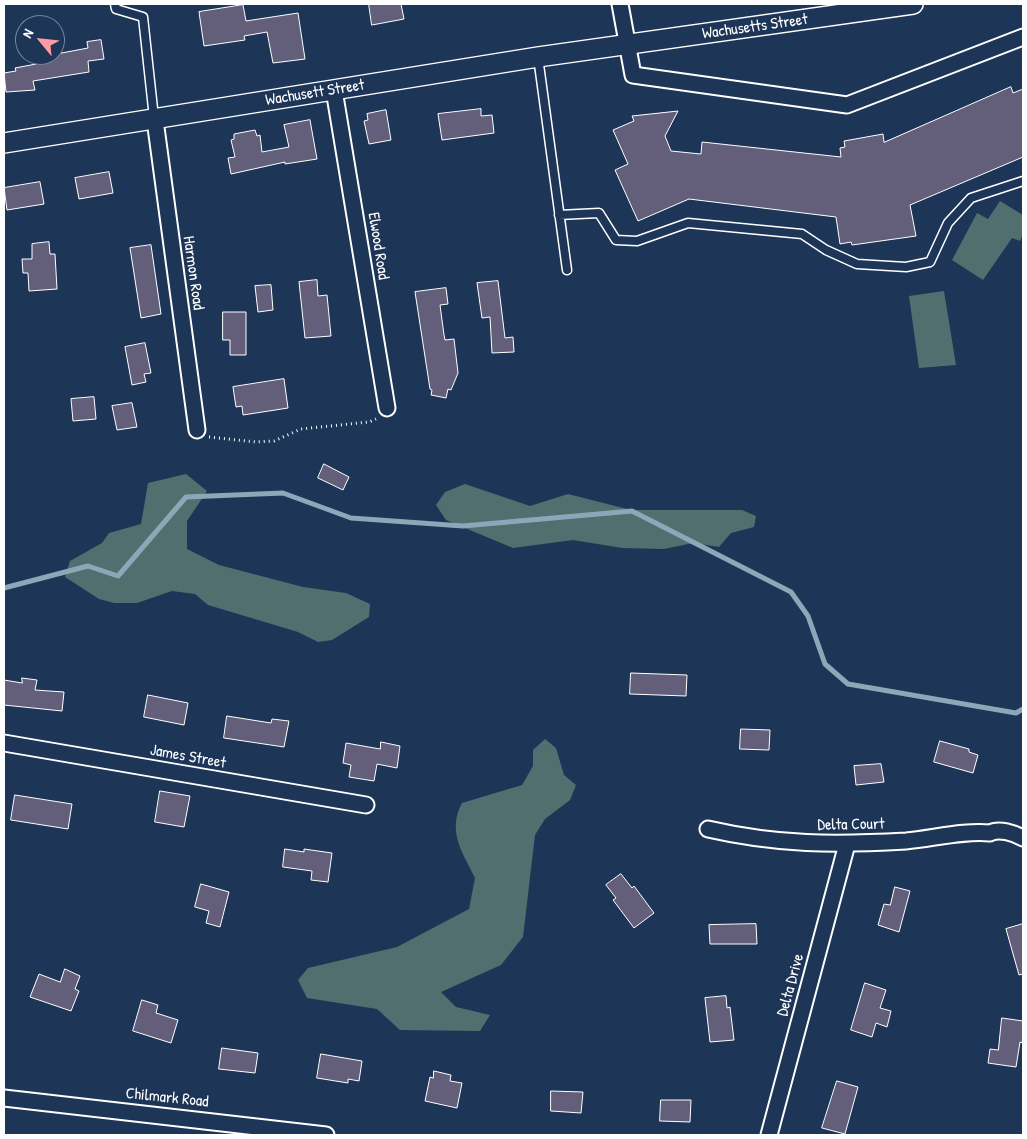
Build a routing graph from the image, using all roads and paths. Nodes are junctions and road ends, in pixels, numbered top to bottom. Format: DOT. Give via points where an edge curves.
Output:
graph roads {
  1 [pos="115,4"];
  2 [pos="620,4"];
  3 [pos="913,4"];
  4 [pos="1023,37"];
  5 [pos="626,45"];
  6 [pos="538,57"];
  7 [pos="334,90"];
  8 [pos="155,120"];
  9 [pos="4,143"];
  10 [pos="1023,181"];
  11 [pos="559,215"];
  12 [pos="567,270"];
  13 [pos="387,408"];
  14 [pos="197,430"];
  15 [pos="4,743"];
  16 [pos="366,805"];
  17 [pos="708,829"];
  18 [pos="1023,838"];
  19 [pos="847,844"];
  20 [pos="4,1098"];
  21 [pos="326,1135"];
  22 [pos="769,1135"];
  1 -- 8 [label="lane" via="116,9 143,17"];
  2 -- 5 [label="street"];
  3 -- 5 [label="street, Wachusetts Street"];
  4 -- 5 [label="street" via="847,105 633,75"];
  5 -- 6 [label="street, Wachusett Street"];
  6 -- 7 [label="street, Wachusett Street"];
  6 -- 11 [label="lane"];
  7 -- 8 [label="street, Wachusett Street"];
  7 -- 13 [label="street, Elwood Road"];
  8 -- 9 [label="street, Wachusett Street"];
  8 -- 14 [label="street, Harmon Road"];
  10 -- 11 [label="lane" via="971,198 948,223 930,262 906,268 858,264 826,250 802,234 688,223 637,241 616,240 599,213"];
  11 -- 12 [label="lane"];
  13 -- 14 [label="path" via="369,422 301,428 274,441 210,438"];
  15 -- 16 [label="street, James Street"];
  17 -- 19 [label="street, Delta Court" via="773,842"];
  18 -- 19 [label="street, Delta Court" via="994,830 924,840"];
  19 -- 22 [label="street, Delta Drive"];
  20 -- 21 [label="street, Chilmark Road"];
}
